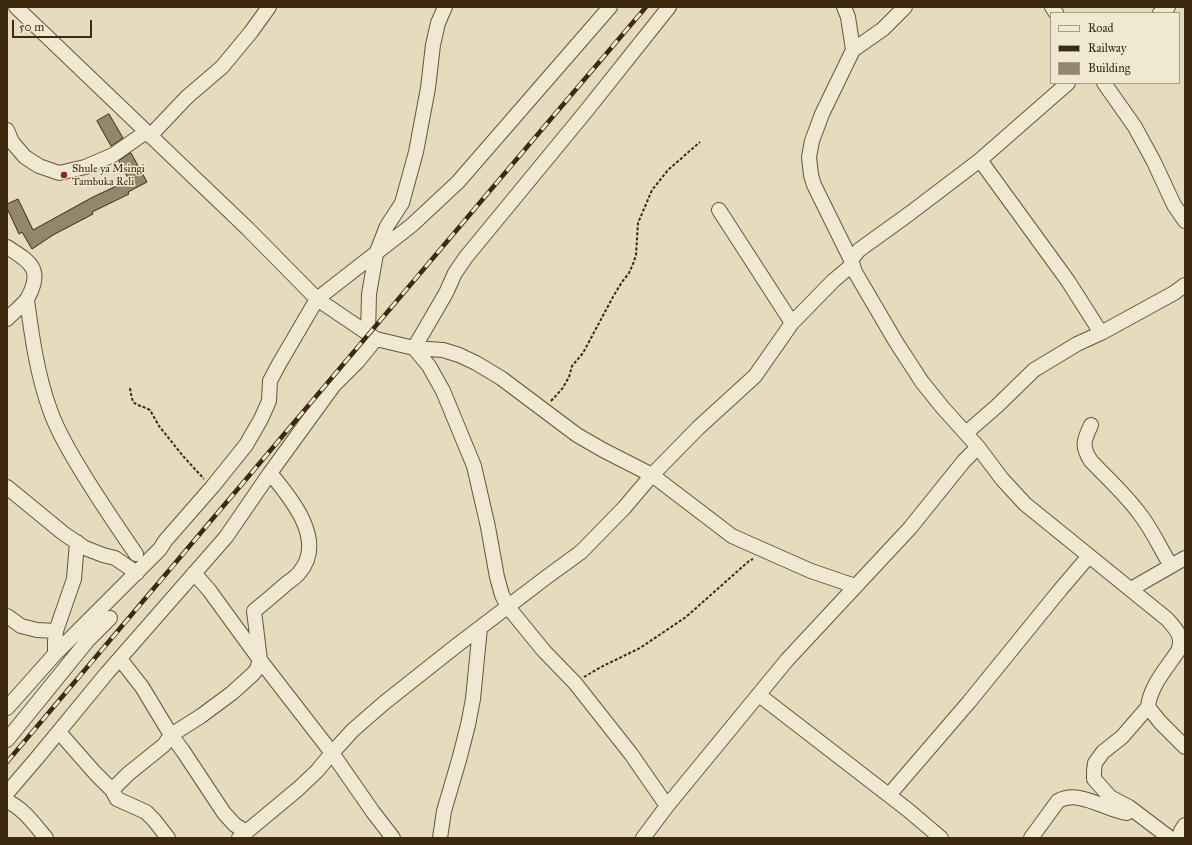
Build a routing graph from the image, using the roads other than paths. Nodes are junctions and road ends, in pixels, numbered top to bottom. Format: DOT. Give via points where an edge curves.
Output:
graph roads {
  1 [pos="16,7"];
  2 [pos="269,7"];
  3 [pos="445,7"];
  4 [pos="610,7"];
  5 [pos="669,7"];
  6 [pos="844,7"];
  7 [pos="905,7"];
  8 [pos="854,50"];
  9 [pos="1067,84"];
  10 [pos="1105,84"];
  11 [pos="7,130"];
  12 [pos="148,134"];
  13 [pos="980,160"];
  14 [pos="719,210"];
  15 [pos="1185,221"];
  16 [pos="7,246"];
  17 [pos="376,254"];
  18 [pos="852,263"];
  19 [pos="1185,285"];
  20 [pos="26,300"];
  21 [pos="318,300"];
  22 [pos="7,319"];
  23 [pos="792,323"];
  24 [pos="1101,333"];
  25 [pos="372,337"];
  26 [pos="414,348"];
  27 [pos="1091,425"];
  28 [pos="966,433"];
  29 [pos="978,447"];
  30 [pos="270,472"];
  31 [pos="652,475"];
  32 [pos="7,487"];
  33 [pos="77,542"];
  34 [pos="160,549"];
  35 [pos="136,554"];
  36 [pos="1089,556"];
  37 [pos="115,558"];
  38 [pos="1185,558"];
  39 [pos="1171,566"];
  40 [pos="194,572"];
  41 [pos="137,573"];
  42 [pos="855,586"];
  43 [pos="1131,589"];
  44 [pos="508,607"];
  45 [pos="7,616"];
  46 [pos="110,618"];
  47 [pos="480,628"];
  48 [pos="56,631"];
  49 [pos="55,654"];
  50 [pos="120,659"];
  51 [pos="260,660"];
  52 [pos="759,695"];
  53 [pos="1148,707"];
  54 [pos="7,708"];
  55 [pos="59,732"];
  56 [pos="171,735"];
  57 [pos="7,740"];
  58 [pos="1185,747"];
  59 [pos="332,753"];
  60 [pos="112,790"];
  61 [pos="7,793"];
  62 [pos="889,795"];
  63 [pos="7,801"];
  64 [pos="667,806"];
  65 [pos="908,810"];
  66 [pos="1139,814"];
  67 [pos="1185,825"];
  68 [pos="243,835"];
  69 [pos="46,838"];
  70 [pos="168,838"];
  71 [pos="393,838"];
  72 [pos="440,838"];
  73 [pos="643,838"];
  74 [pos="924,838"];
  75 [pos="941,838"];
  76 [pos="1031,838"];
  77 [pos="1170,838"];
  78 [pos="1179,838"];
  1 -- 12 [label="street"];
  2 -- 12 [label="street" via="222,67"];
  3 -- 17 [label="street" via="433,45 416,152 402,203 387,226"];
  4 -- 17 [label="street" via="458,182"];
  5 -- 26 [label="street" via="466,257"];
  6 -- 8 [label="street"];
  7 -- 8 [label="street" via="883,29"];
  8 -- 18 [label="street" via="822,114 809,157 810,175 814,185"];
  9 -- 13 [label="street"];
  10 -- 15 [label="street" via="1135,127 1174,205"];
  11 -- 12 [label="street" via="12,142 25,157 39,166 59,173 85,167 113,155"];
  12 -- 21 [label="street"];
  13 -- 18 [label="street" via="859,250"];
  13 -- 24 [label="street" via="1068,281"];
  14 -- 23 [label="street"];
  16 -- 20 [label="street" via="26,260 33,270 34,280"];
  17 -- 21 [label="street"];
  17 -- 25 [label="street" via="369,294"];
  18 -- 23 [label="street"];
  18 -- 28 [label="street" via="896,342 922,382"];
  19 -- 24 [label="street"];
  20 -- 22 [label="street"];
  20 -- 35 [label="street" via="35,358 50,411 67,447 107,513"];
  21 -- 25 [label="street"];
  21 -- 34 [label="street" via="270,381 269,401 246,444"];
  23 -- 31 [label="street" via="755,376 698,428"];
  24 -- 28 [label="street" via="1034,370"];
  25 -- 26 [label="street"];
  25 -- 30 [label="street" via="358,361 334,385"];
  26 -- 31 [label="street" via="443,350 476,363 501,378 577,435"];
  26 -- 44 [label="street" via="429,366 443,390 474,466 497,577"];
  27 -- 39 [label="street" via="1084,440 1086,453 1140,514"];
  28 -- 29 [label="street"];
  29 -- 36 [label="street" via="1025,504"];
  29 -- 42 [label="street" via="910,528"];
  30 -- 40 [label="street" via="226,537"];
  30 -- 51 [label="street" via="306,526 309,550 308,559 299,573 254,611"];
  31 -- 42 [label="street" via="732,536 811,571"];
  31 -- 44 [label="street" via="581,552"];
  32 -- 33 [label="street"];
  33 -- 37 [label="street" via="85,548"];
  33 -- 48 [label="street" via="74,579"];
  34 -- 35 [label="street"];
  34 -- 41 [label="street"];
  35 -- 37 [label="street"];
  36 -- 43 [label="street"];
  36 -- 62 [label="street"];
  37 -- 41 [label="street"];
  38 -- 39 [label="street"];
  39 -- 43 [label="street"];
  40 -- 50 [label="street"];
  40 -- 51 [label="street"];
  41 -- 49 [label="street"];
  42 -- 52 [label="street" via="787,660"];
  43 -- 53 [label="street" via="1167,619 1181,639 1178,651 1150,695"];
  44 -- 47 [label="street"];
  44 -- 64 [label="street" via="544,651 575,683 631,754"];
  45 -- 48 [label="street" via="21,626"];
  46 -- 57 [label="street" via="88,640"];
  47 -- 59 [label="street" via="384,703 353,730"];
  47 -- 72 [label="street" via="472,706 444,811"];
  48 -- 49 [label="street"];
  49 -- 54 [label="street"];
  50 -- 55 [label="street"];
  50 -- 56 [label="street" via="142,687"];
  51 -- 56 [label="street" via="257,669 243,683 201,716"];
  51 -- 59 [label="street"];
  52 -- 62 [label="street"];
  52 -- 64 [label="street"];
  53 -- 58 [label="street"];
  53 -- 66 [label="street" via="1122,737 1104,752 1095,763 1094,771 1094,779 1110,797"];
  55 -- 60 [label="street"];
  55 -- 61 [label="street"];
  56 -- 60 [label="street" via="164,745"];
  56 -- 68 [label="street" via="224,813"];
  59 -- 68 [label="street" via="298,789"];
  59 -- 71 [label="street"];
  60 -- 70 [label="street" via="119,801 146,812"];
  62 -- 65 [label="street"];
  63 -- 69 [label="street" via="29,817"];
  64 -- 73 [label="street"];
  65 -- 74 [label="street"];
  65 -- 75 [label="street"];
  66 -- 76 [label="street" via="1121,812 1074,796 1064,798 1058,801"];
  66 -- 77 [label="street"];
  67 -- 78 [label="street"];
}
